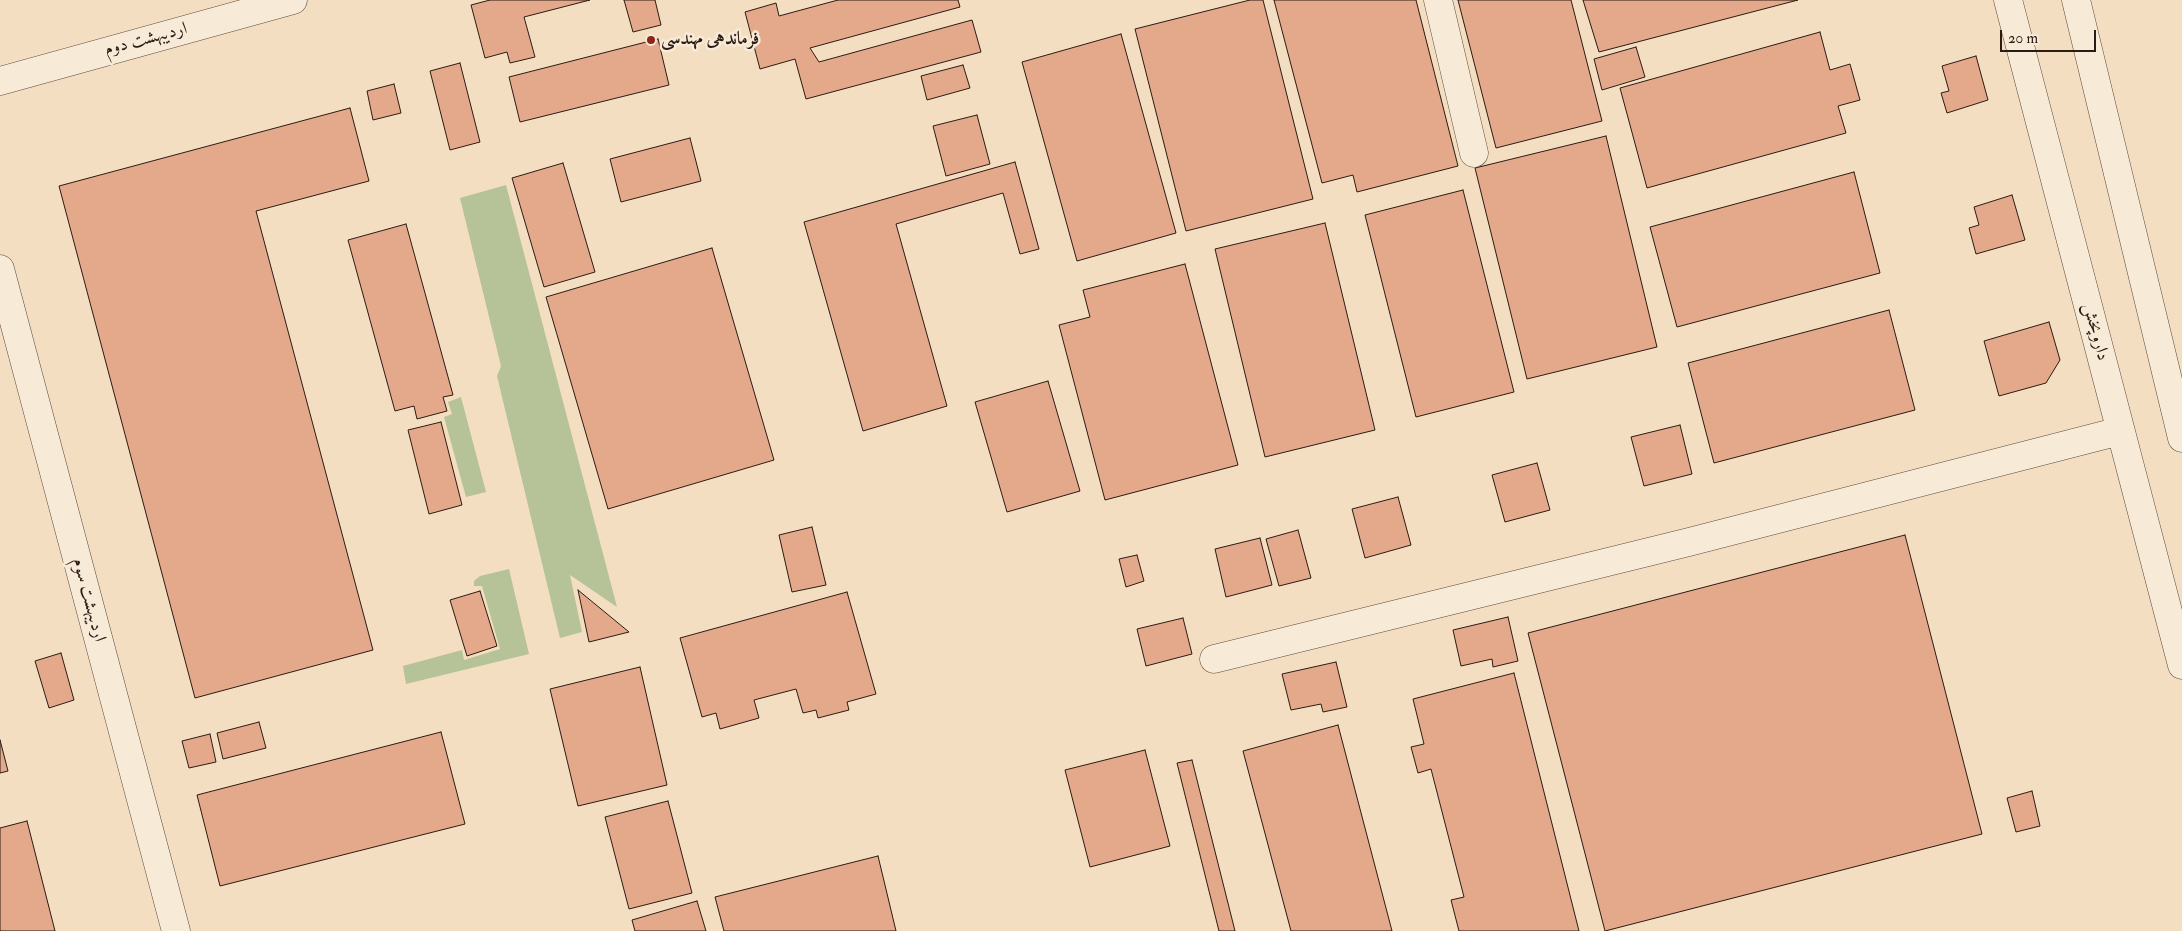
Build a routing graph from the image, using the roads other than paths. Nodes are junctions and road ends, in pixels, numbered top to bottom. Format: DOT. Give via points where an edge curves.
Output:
graph roads {
  1 [pos="293,0"];
  2 [pos="1438,0"];
  3 [pos="2008,0"];
  4 [pos="2076,0"];
  5 [pos="0,81"];
  6 [pos="1474,154"];
  7 [pos="0,269"];
  8 [pos="2120,431"];
  9 [pos="2182,438"];
  10 [pos="1214,659"];
  11 [pos="2182,664"];
  12 [pos="176,931"];
  1 -- 5 [label="street, اردیبهشت دوم"];
  2 -- 6 [label="street"];
  3 -- 8 [label="street, داروپخش"];
  4 -- 9 [label="street"];
  7 -- 12 [label="street, اردیبهشت سوم"];
  8 -- 10 [label="street" via="1699,540"];
  8 -- 11 [label="street, داروپخش"];
}
